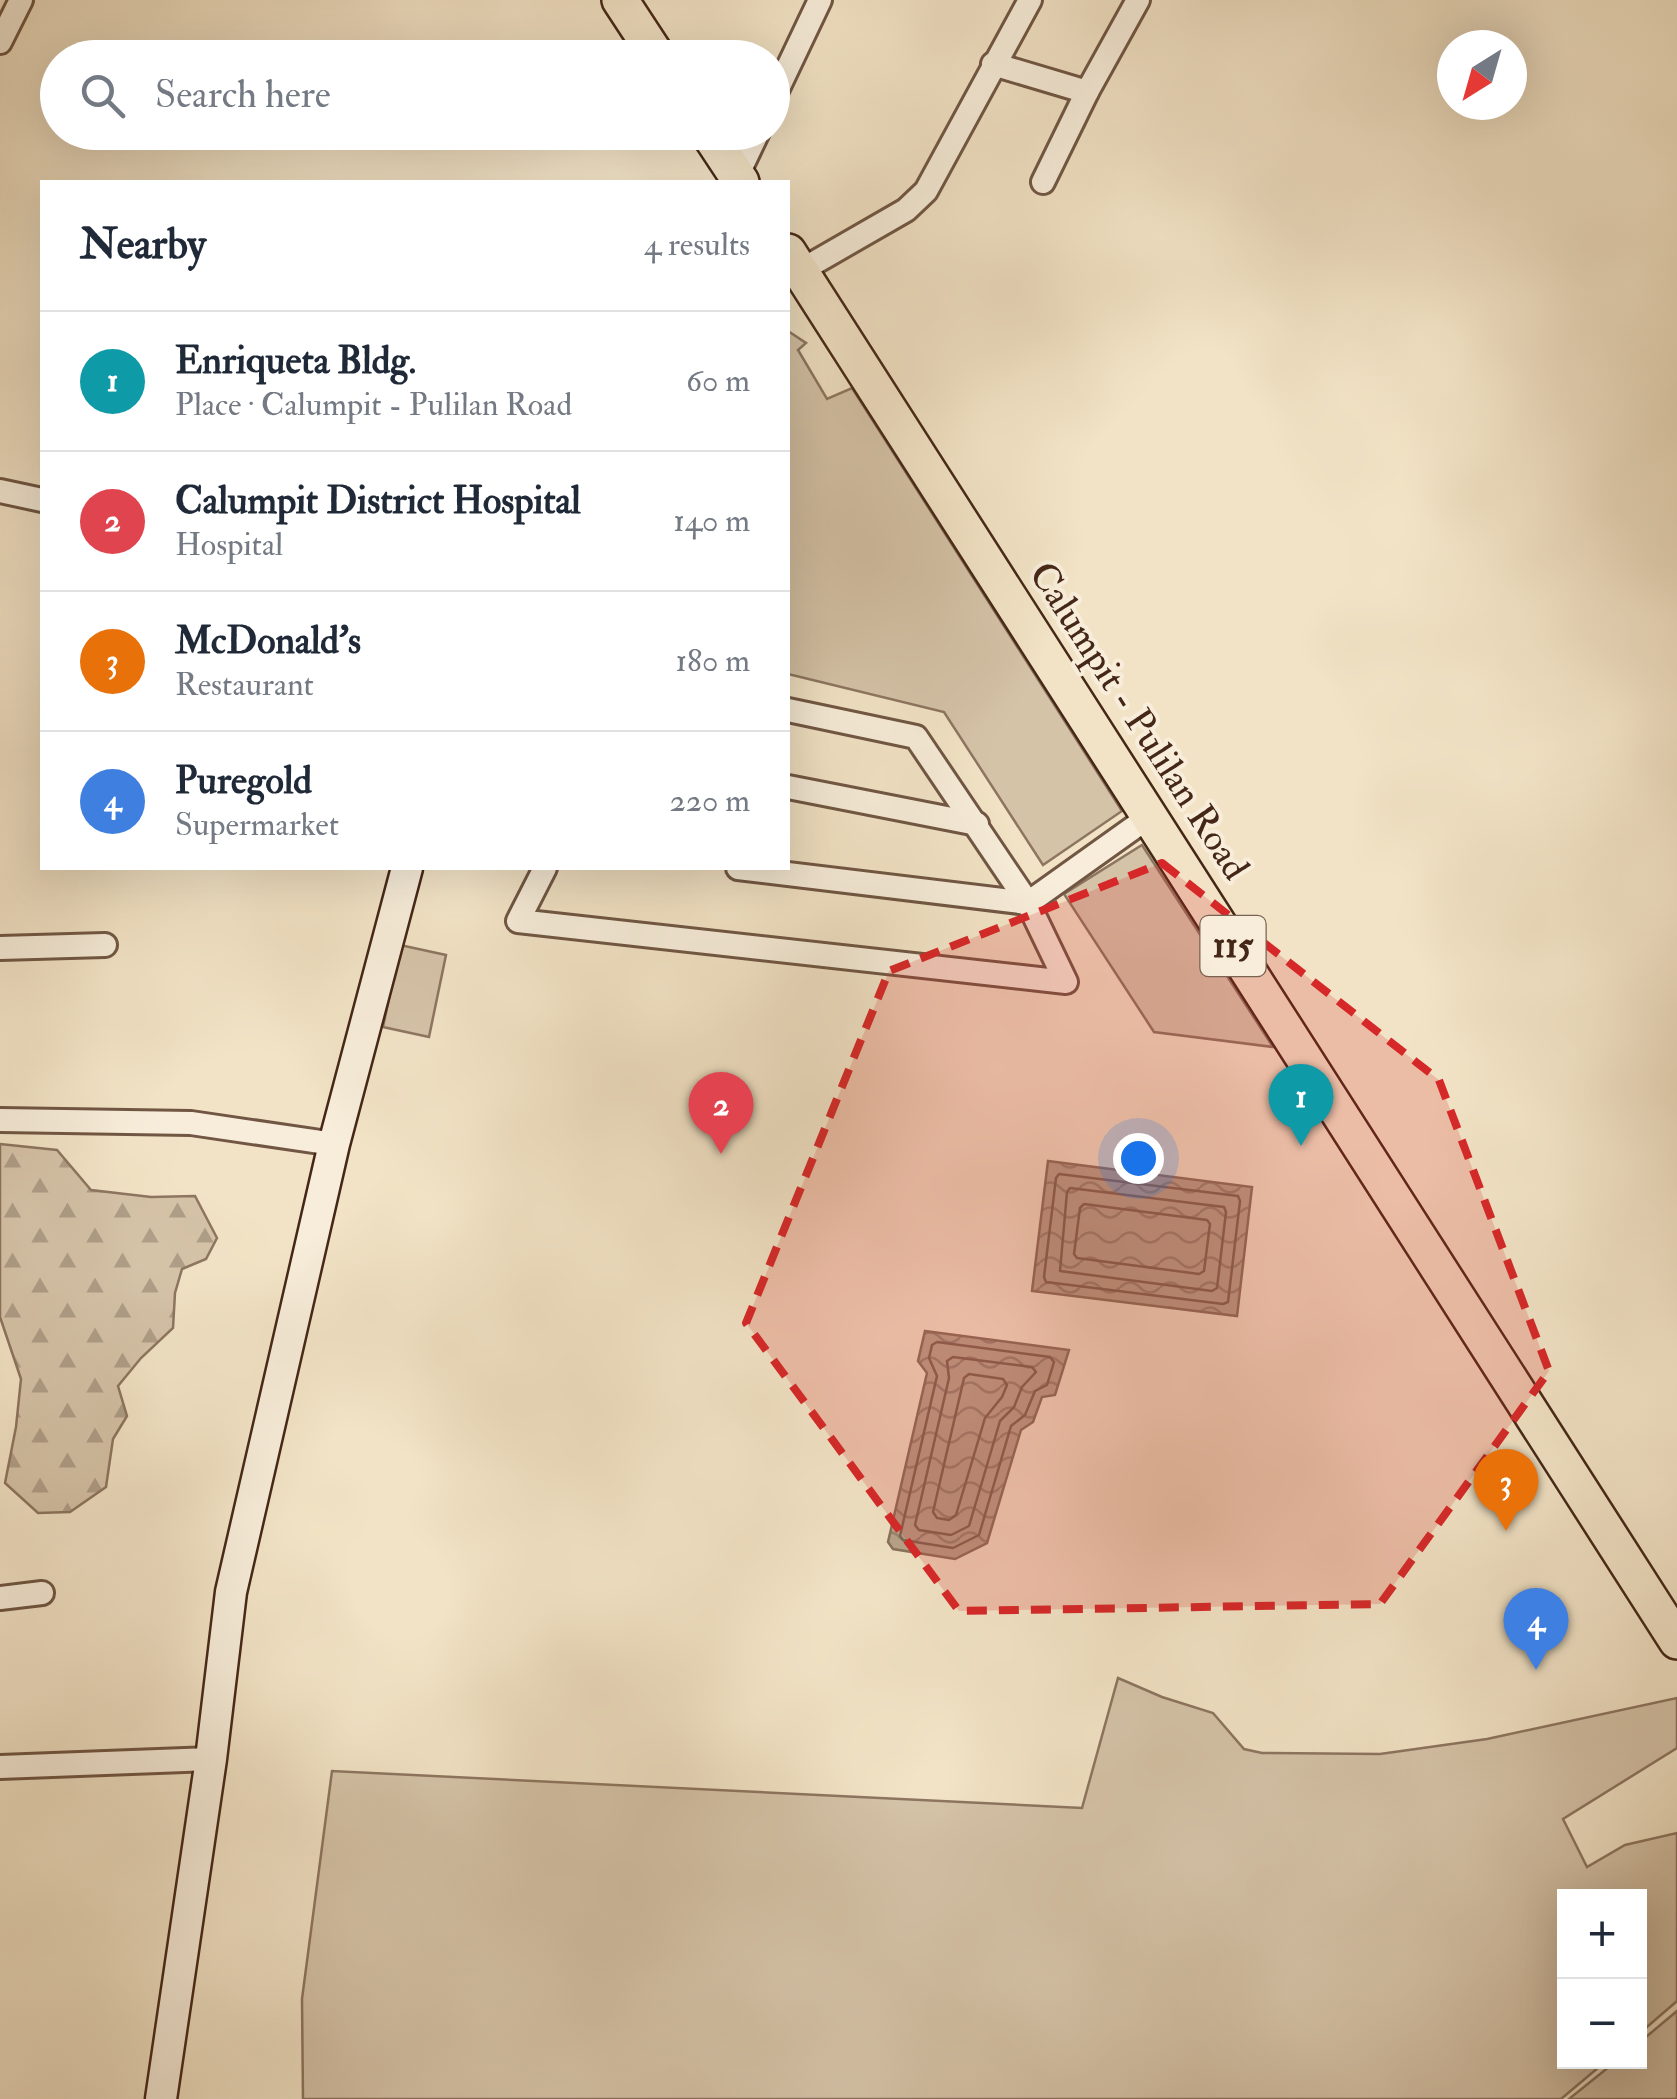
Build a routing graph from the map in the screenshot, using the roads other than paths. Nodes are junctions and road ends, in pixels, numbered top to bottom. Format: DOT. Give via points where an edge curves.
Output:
graph roads {
  1 [pos="21,0"];
  2 [pos="620,0"];
  3 [pos="820,0"];
  4 [pos="1030,0"];
  5 [pos="1138,0"];
  6 [pos="646,40"];
  7 [pos="0,42"];
  8 [pos="790,63"];
  9 [pos="994,64"];
  10 [pos="1086,92"];
  11 [pos="719,150"];
  12 [pos="750,150"];
  13 [pos="738,180"];
  14 [pos="1043,182"];
  15 [pos="794,262"];
  16 [pos="0,491"];
  17 [pos="40,500"];
  18 [pos="790,710"];
  19 [pos="790,787"];
  20 [pos="1150,816"];
  21 [pos="977,824"];
  22 [pos="406,870"];
  23 [pos="544,870"];
  24 [pos="755,870"];
  25 [pos="1028,902"];
  26 [pos="105,945"];
  27 [pos="0,948"];
  28 [pos="0,1120"];
  29 [pos="334,1144"];
  30 [pos="42,1593"];
  31 [pos="0,1598"];
  32 [pos="1677,1641"];
  33 [pos="211,1759"];
  34 [pos="0,1767"];
  35 [pos="161,2099"];
  1 -- 7 [label="street"];
  2 -- 6 [label="main road"];
  3 -- 8 [label="street"];
  4 -- 9 [label="street"];
  5 -- 10 [label="street"];
  9 -- 10 [label="street"];
  9 -- 15 [label="street" via="926,191 906,210"];
  10 -- 14 [label="street"];
  11 -- 13 [label="main road"];
  12 -- 13 [label="street"];
  15 -- 20 [label="main road, Calumpit - Pulilan Road / 115"];
  16 -- 17 [label="street"];
  18 -- 21 [label="street" via="916,737"];
  19 -- 21 [label="street"];
  20 -- 25 [label="street"];
  20 -- 32 [label="main road, Calumpit - Pulilan Road / 115"];
  21 -- 25 [label="street"];
  22 -- 29 [label="street"];
  23 -- 25 [label="street" via="518,921 1066,982"];
  24 -- 25 [label="street"];
  26 -- 27 [label="street"];
  28 -- 29 [label="street" via="192,1123"];
  29 -- 33 [label="street" via="232,1592"];
  30 -- 31 [label="street"];
  33 -- 34 [label="street"];
  33 -- 35 [label="street"];
}
